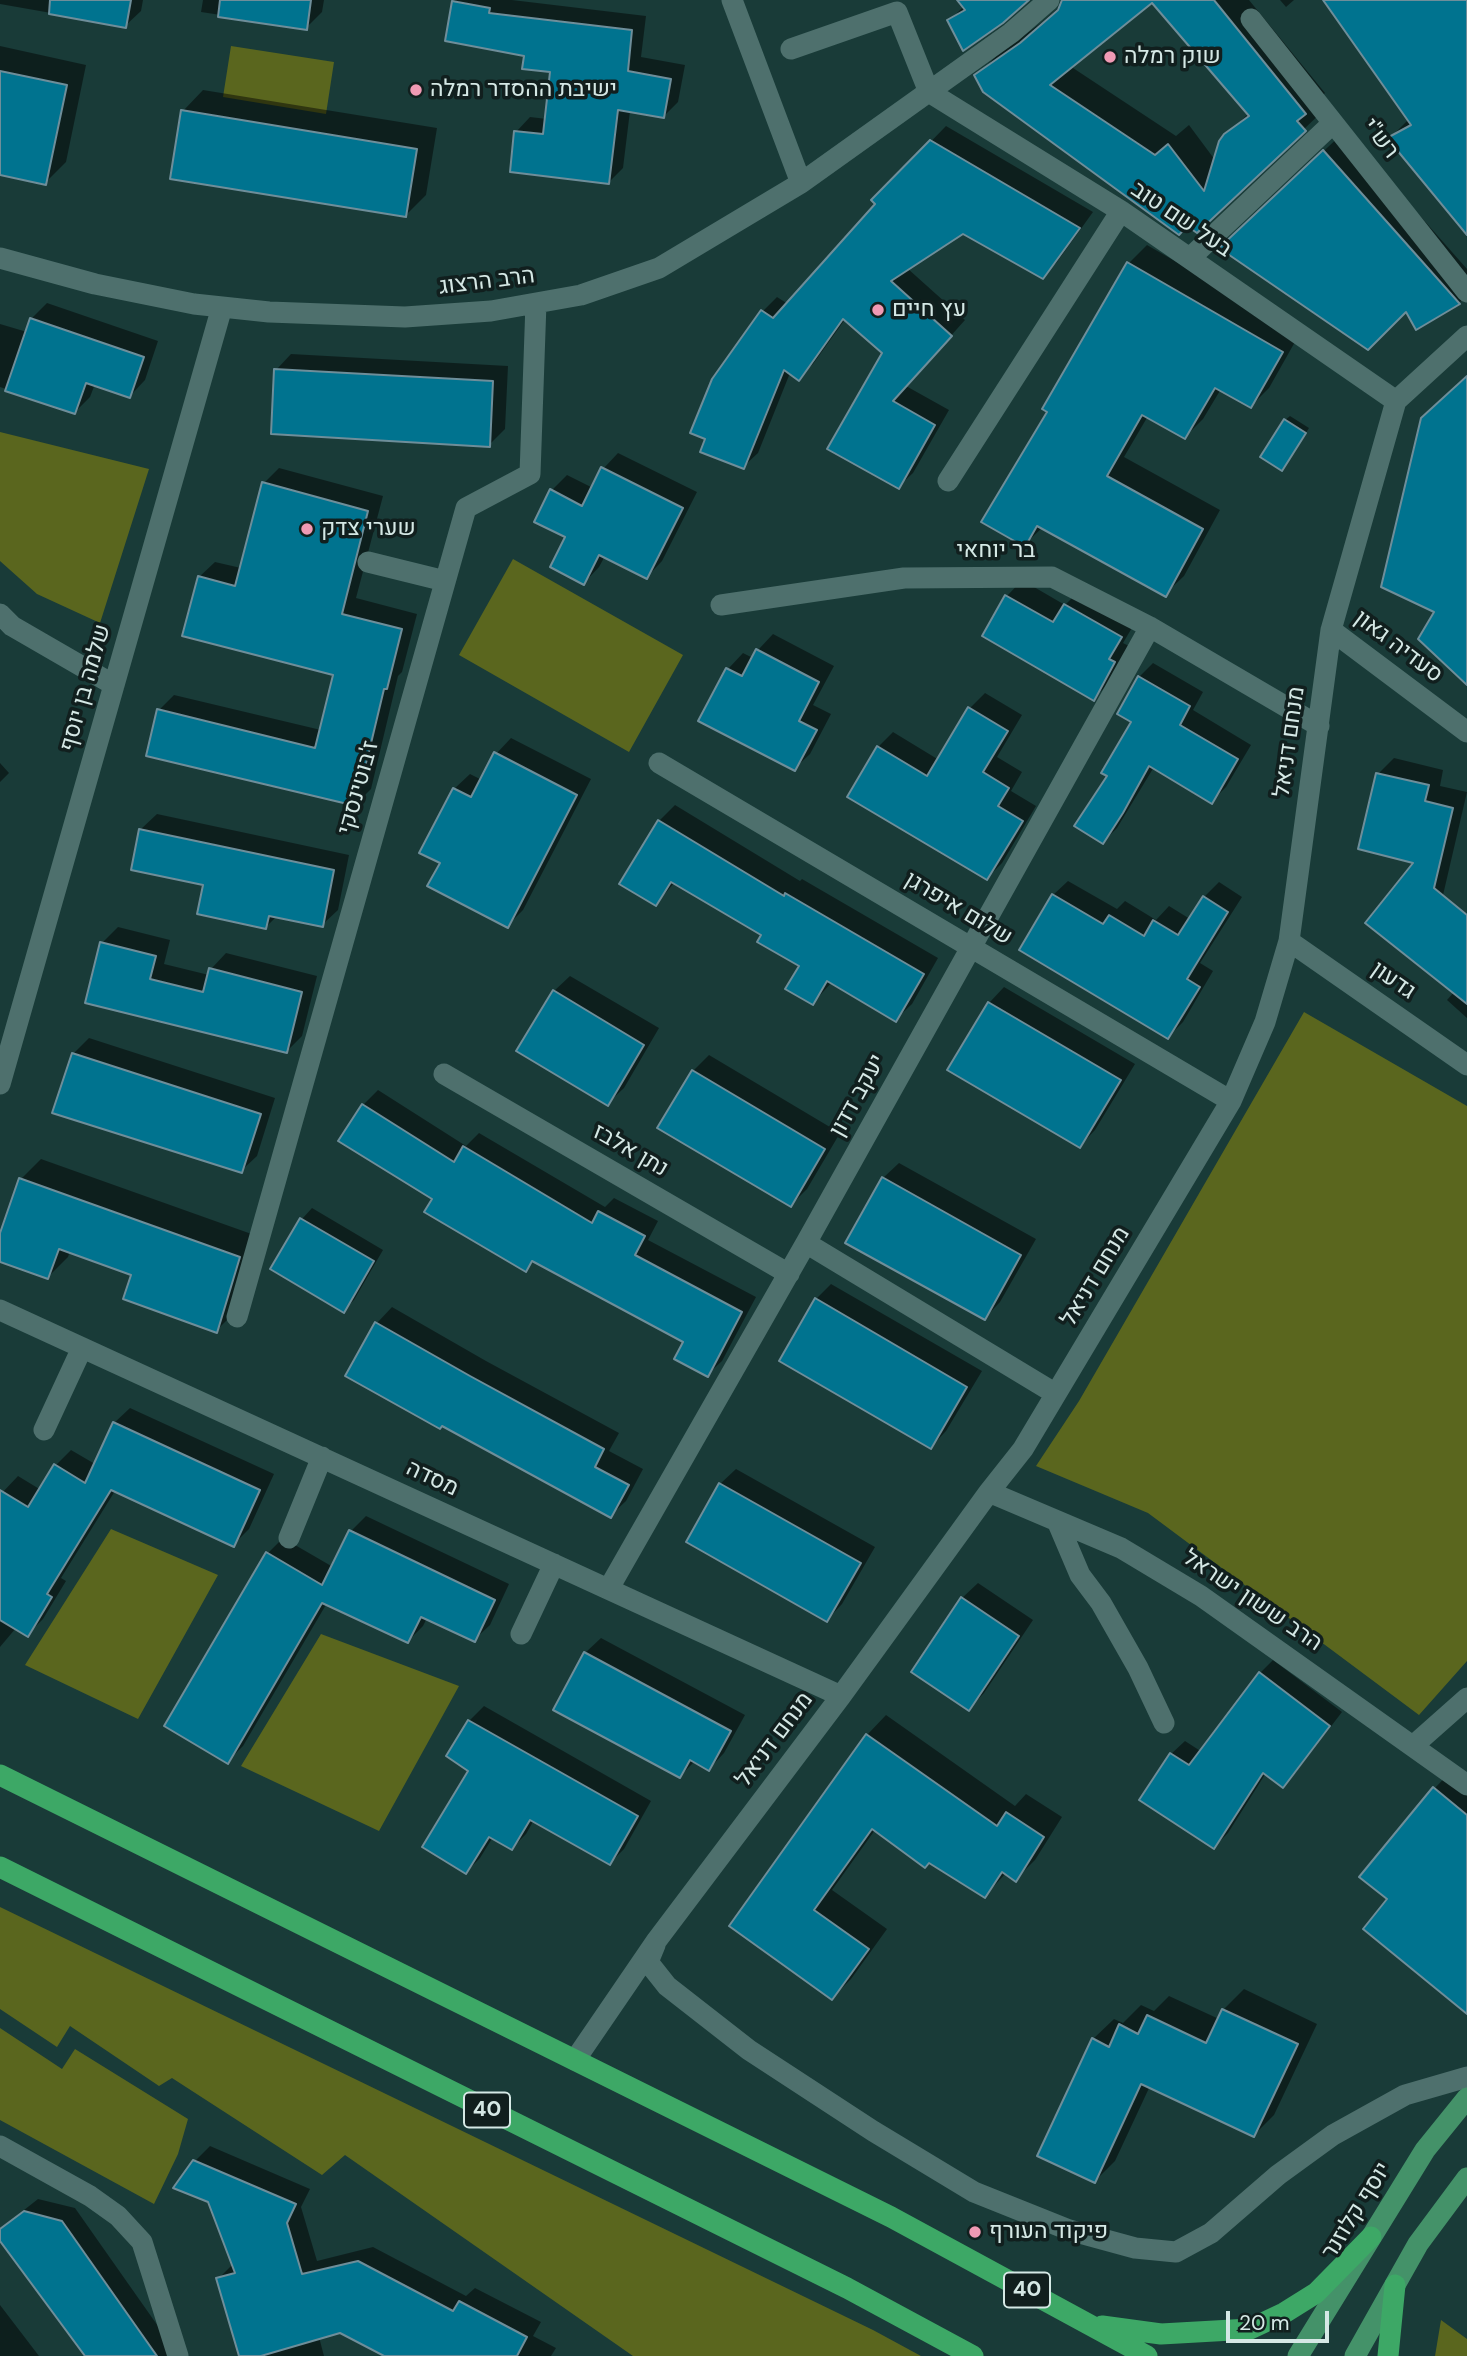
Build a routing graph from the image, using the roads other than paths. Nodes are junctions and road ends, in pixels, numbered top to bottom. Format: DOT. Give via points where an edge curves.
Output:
graph roads {
  1 [pos="732,0"];
  2 [pos="1049,0"];
  3 [pos="1251,19"];
  4 [pos="791,49"];
  5 [pos="929,92"];
  6 [pos="1334,123"];
  7 [pos="801,183"];
  8 [pos="1121,211"];
  9 [pos="0,258"];
  10 [pos="1190,258"];
  11 [pos="1467,292"];
  12 [pos="536,303"];
  13 [pos="222,307"];
  14 [pos="1467,337"];
  15 [pos="1396,401"];
  16 [pos="948,481"];
  17 [pos="368,562"];
  18 [pos="445,581"];
  19 [pos="721,605"];
  20 [pos="0,614"];
  21 [pos="1150,627"];
  22 [pos="1331,630"];
  23 [pos="114,685"];
  24 [pos="1319,726"];
  25 [pos="1467,732"];
  26 [pos="659,763"];
  27 [pos="1289,940"];
  28 [pos="971,948"];
  29 [pos="1467,1065"];
  30 [pos="444,1074"];
  31 [pos="0,1084"];
  32 [pos="1231,1101"];
  33 [pos="806,1243"];
  34 [pos="789,1274"];
  35 [pos="0,1310"];
  36 [pos="237,1317"];
  37 [pos="82,1348"];
  38 [pos="1056,1394"];
  39 [pos="44,1430"];
  40 [pos="322,1457"];
  41 [pos="989,1492"];
  42 [pos="1057,1521"];
  43 [pos="289,1538"];
  44 [pos="554,1564"];
  45 [pos="609,1588"];
  46 [pos="521,1634"];
  47 [pos="841,1696"];
  48 [pos="1467,1698"];
  49 [pos="1164,1723"];
  50 [pos="1414,1745"];
  51 [pos="0,1775"];
  52 [pos="1467,1785"];
  53 [pos="0,1867"];
  54 [pos="657,1940"];
  55 [pos="575,2060"];
  56 [pos="1467,2077"];
  57 [pos="1467,2098"];
  58 [pos="0,2146"];
  59 [pos="1467,2178"];
  60 [pos="1371,2237"];
  61 [pos="1395,2285"];
  62 [pos="1090,2325"];
  63 [pos="178,2356"];
  64 [pos="973,2356"];
  65 [pos="1147,2356"];
  66 [pos="1298,2356"];
  67 [pos="1355,2356"];
  68 [pos="1388,2356"];
  1 -- 7 [label="street"];
  2 -- 5 [label="street"];
  3 -- 6 [label="street, רש\"י"];
  4 -- 5 [label="street" via="897,12"];
  5 -- 7 [label="street, הרב הרצוג"];
  5 -- 8 [label="street, בעל שם טוב"];
  6 -- 10 [label="street"];
  6 -- 11 [label="street, רש\"י"];
  7 -- 12 [label="street, הרב הרצוג" via="659,268 581,295"];
  8 -- 10 [label="street, בעל שם טוב"];
  8 -- 16 [label="street"];
  9 -- 13 [label="street, הרב הרצוג" via="95,284"];
  10 -- 15 [label="street, בעל שם טוב"];
  12 -- 13 [label="street, הרב הרצוג" via="405,317"];
  12 -- 18 [label="street, ז'בוטינסקי" via="530,474 466,508"];
  13 -- 23 [label="street, שלמה בן יוסף"];
  14 -- 15 [label="street"];
  15 -- 22 [label="street, מנחם דניאל"];
  17 -- 18 [label="street"];
  18 -- 36 [label="street, ז'בוטינסקי"];
  19 -- 21 [label="street, בר יוחאי" via="904,578 1052,577"];
  20 -- 23 [label="street" via="12,626"];
  21 -- 24 [label="street, בר יוחאי"];
  21 -- 28 [label="street, יעקב דדון"];
  22 -- 24 [label="street, מנחם דניאל"];
  22 -- 25 [label="street, סעדיה גאון"];
  23 -- 31 [label="street, שלמה בן יוסף"];
  24 -- 27 [label="street, מנחם דניאל"];
  26 -- 28 [label="street, שלום איפרגן"];
  27 -- 29 [label="street, גדעון"];
  27 -- 32 [label="street, מנחם דניאל" via="1265,1022"];
  28 -- 32 [label="street, שלום איפרגן"];
  28 -- 33 [label="street, יעקב דדון"];
  30 -- 34 [label="street, נתן אלבז"];
  32 -- 38 [label="street, מנחם דניאל"];
  33 -- 34 [label="street, יעקב דדון"];
  33 -- 38 [label="street"];
  34 -- 45 [label="street, יעקב דדון"];
  35 -- 37 [label="street, מסדה"];
  37 -- 39 [label="street"];
  37 -- 40 [label="street, מסדה"];
  38 -- 41 [label="street, מנחם דניאל" via="1023,1449"];
  40 -- 43 [label="street"];
  40 -- 44 [label="street, מסדה"];
  41 -- 42 [label="street, הרב ששון ישראל"];
  41 -- 47 [label="street, מנחם דניאל"];
  42 -- 49 [label="street" via="1080,1575 1138,1668"];
  42 -- 50 [label="street, הרב ששון ישראל" via="1121,1548 1201,1596"];
  44 -- 45 [label="street, מסדה"];
  44 -- 46 [label="street"];
  45 -- 47 [label="street, מסדה"];
  47 -- 54 [label="street, מנחם דניאל"];
  48 -- 50 [label="street"];
  50 -- 52 [label="street, הרב ששון ישראל"];
  51 -- 55 [label="highway, 40"];
  53 -- 64 [label="highway, 40" via="847,2288"];
  54 -- 55 [label="street, מנחם דניאל"];
  54 -- 56 [label="street" via="648,1962 667,1986 749,2050 873,2131 974,2192 1069,2230 1135,2248 1176,2252 1211,2233 1333,2134 1405,2095"];
  55 -- 62 [label="highway, 40" via="891,2217"];
  57 -- 60 [label="main road, יוסף קלוזנר" via="1425,2150"];
  58 -- 63 [label="street" via="90,2196 118,2216 142,2242"];
  59 -- 61 [label="main road"];
  60 -- 62 [label="highway" via="1316,2293 1250,2329 1161,2334"];
  60 -- 66 [label="main road, יוסף קלוזנר"];
  61 -- 67 [label="main road"];
  61 -- 68 [label="highway"];
  62 -- 65 [label="highway, 40"];
}
